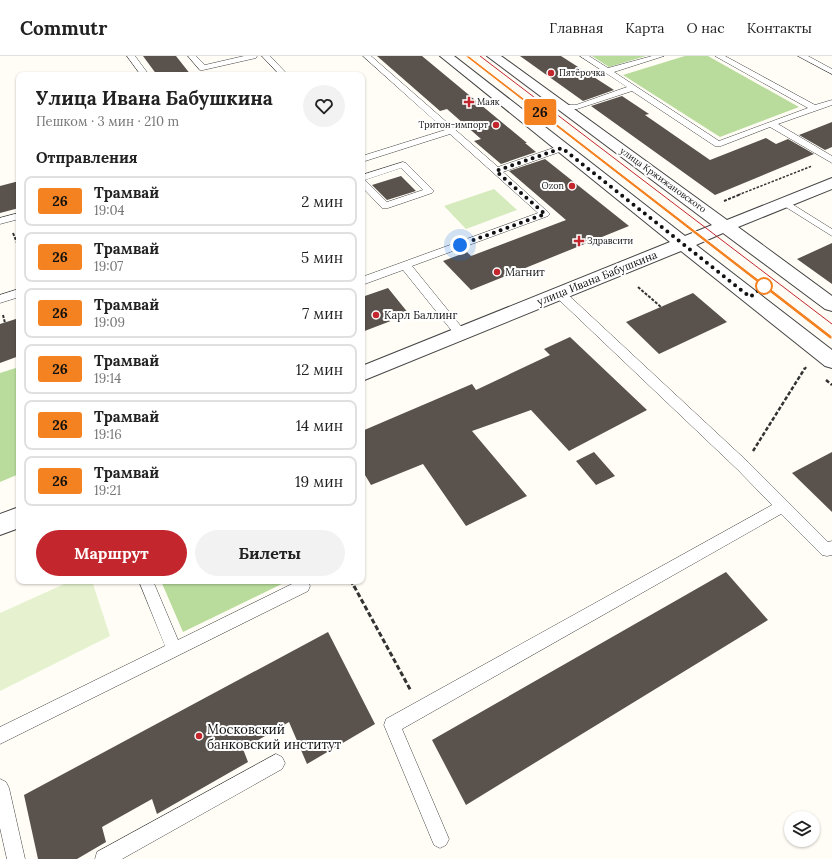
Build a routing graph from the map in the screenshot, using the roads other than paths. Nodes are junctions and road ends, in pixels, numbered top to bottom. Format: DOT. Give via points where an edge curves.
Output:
graph roads {
  1 [pos="131,56"];
  2 [pos="192,56"];
  3 [pos="253,56"];
  4 [pos="266,56"];
  5 [pos="367,56"];
  6 [pos="446,56"];
  7 [pos="493,56"];
  8 [pos="584,56"];
  9 [pos="660,56"];
  10 [pos="719,56"];
  11 [pos="802,56"];
  12 [pos="143,72"];
  13 [pos="281,72"];
  14 [pos="608,72"];
  15 [pos="832,72"];
  16 [pos="633,88"];
  17 [pos="832,102"];
  18 [pos="563,107"];
  19 [pos="814,108"];
  20 [pos="771,124"];
  21 [pos="451,131"];
  22 [pos="562,148"];
  23 [pos="365,158"];
  24 [pos="831,160"];
  25 [pos="496,171"];
  26 [pos="365,177"];
  27 [pos="832,183"];
  28 [pos="365,185"];
  29 [pos="784,202"];
  30 [pos="16,217"];
  31 [pos="0,221"];
  32 [pos="725,226"];
  33 [pos="832,233"];
  34 [pos="681,243"];
  35 [pos="405,265"];
  36 [pos="365,280"];
  37 [pos="559,293"];
  38 [pos="16,294"];
  39 [pos="0,299"];
  40 [pos="832,304"];
  41 [pos="460,333"];
  42 [pos="832,361"];
  43 [pos="365,373"];
  44 [pos="782,506"];
  45 [pos="16,518"];
  46 [pos="0,525"];
  47 [pos="832,547"];
  48 [pos="147,584"];
  49 [pos="303,586"];
  50 [pos="174,650"];
  51 [pos="0,736"];
  52 [pos="276,763"];
  53 [pos="0,788"];
  54 [pos="440,839"];
  55 [pos="16,859"];
  56 [pos="104,859"];
  1 -- 12 [label="lane"];
  2 -- 3 [label="lane" via="203,68"];
  4 -- 13 [label="lane"];
  5 -- 21 [label="lane"];
  6 -- 22 [label="street"];
  7 -- 18 [label="street, улица Кржижановского"];
  8 -- 14 [label="lane"];
  9 -- 14 [label="lane"];
  10 -- 19 [label="lane"];
  11 -- 15 [label="lane"];
  14 -- 16 [label="lane"];
  16 -- 18 [label="lane" via="577,107"];
  16 -- 20 [label="lane" via="718,144"];
  17 -- 19 [label="lane"];
  18 -- 32 [label="street, улица Кржижановского"];
  19 -- 20 [label="lane"];
  20 -- 24 [label="lane"];
  21 -- 23 [label="lane"];
  21 -- 25 [label="lane"];
  22 -- 25 [label="lane"];
  22 -- 34 [label="street"];
  25 -- 35 [label="lane" via="545,214"];
  26 -- 28 [label="lane" via="403,165 429,191 384,206"];
  27 -- 29 [label="street, улица Ивана Бабушкина"];
  29 -- 32 [label="street, улица Ивана Бабушкина"];
  29 -- 33 [label="lane"];
  30 -- 31 [label="lane"];
  32 -- 34 [label="street, улица Ивана Бабушкина"];
  32 -- 40 [label="street, улица Кржижановского"];
  34 -- 37 [label="street, улица Ивана Бабушкина"];
  34 -- 42 [label="street"];
  35 -- 36 [label="lane"];
  35 -- 41 [label="lane"];
  37 -- 41 [label="street, улица Ивана Бабушкина"];
  37 -- 44 [label="lane"];
  38 -- 39 [label="lane"];
  41 -- 43 [label="street, улица Ивана Бабушкина"];
  44 -- 47 [label="lane" via="827,550"];
  44 -- 54 [label="lane" via="392,725"];
  45 -- 46 [label="street"];
  48 -- 50 [label="lane"];
  49 -- 50 [label="lane"];
  50 -- 51 [label="lane"];
  52 -- 56 [label="lane"];
  53 -- 55 [label="lane"];
}
